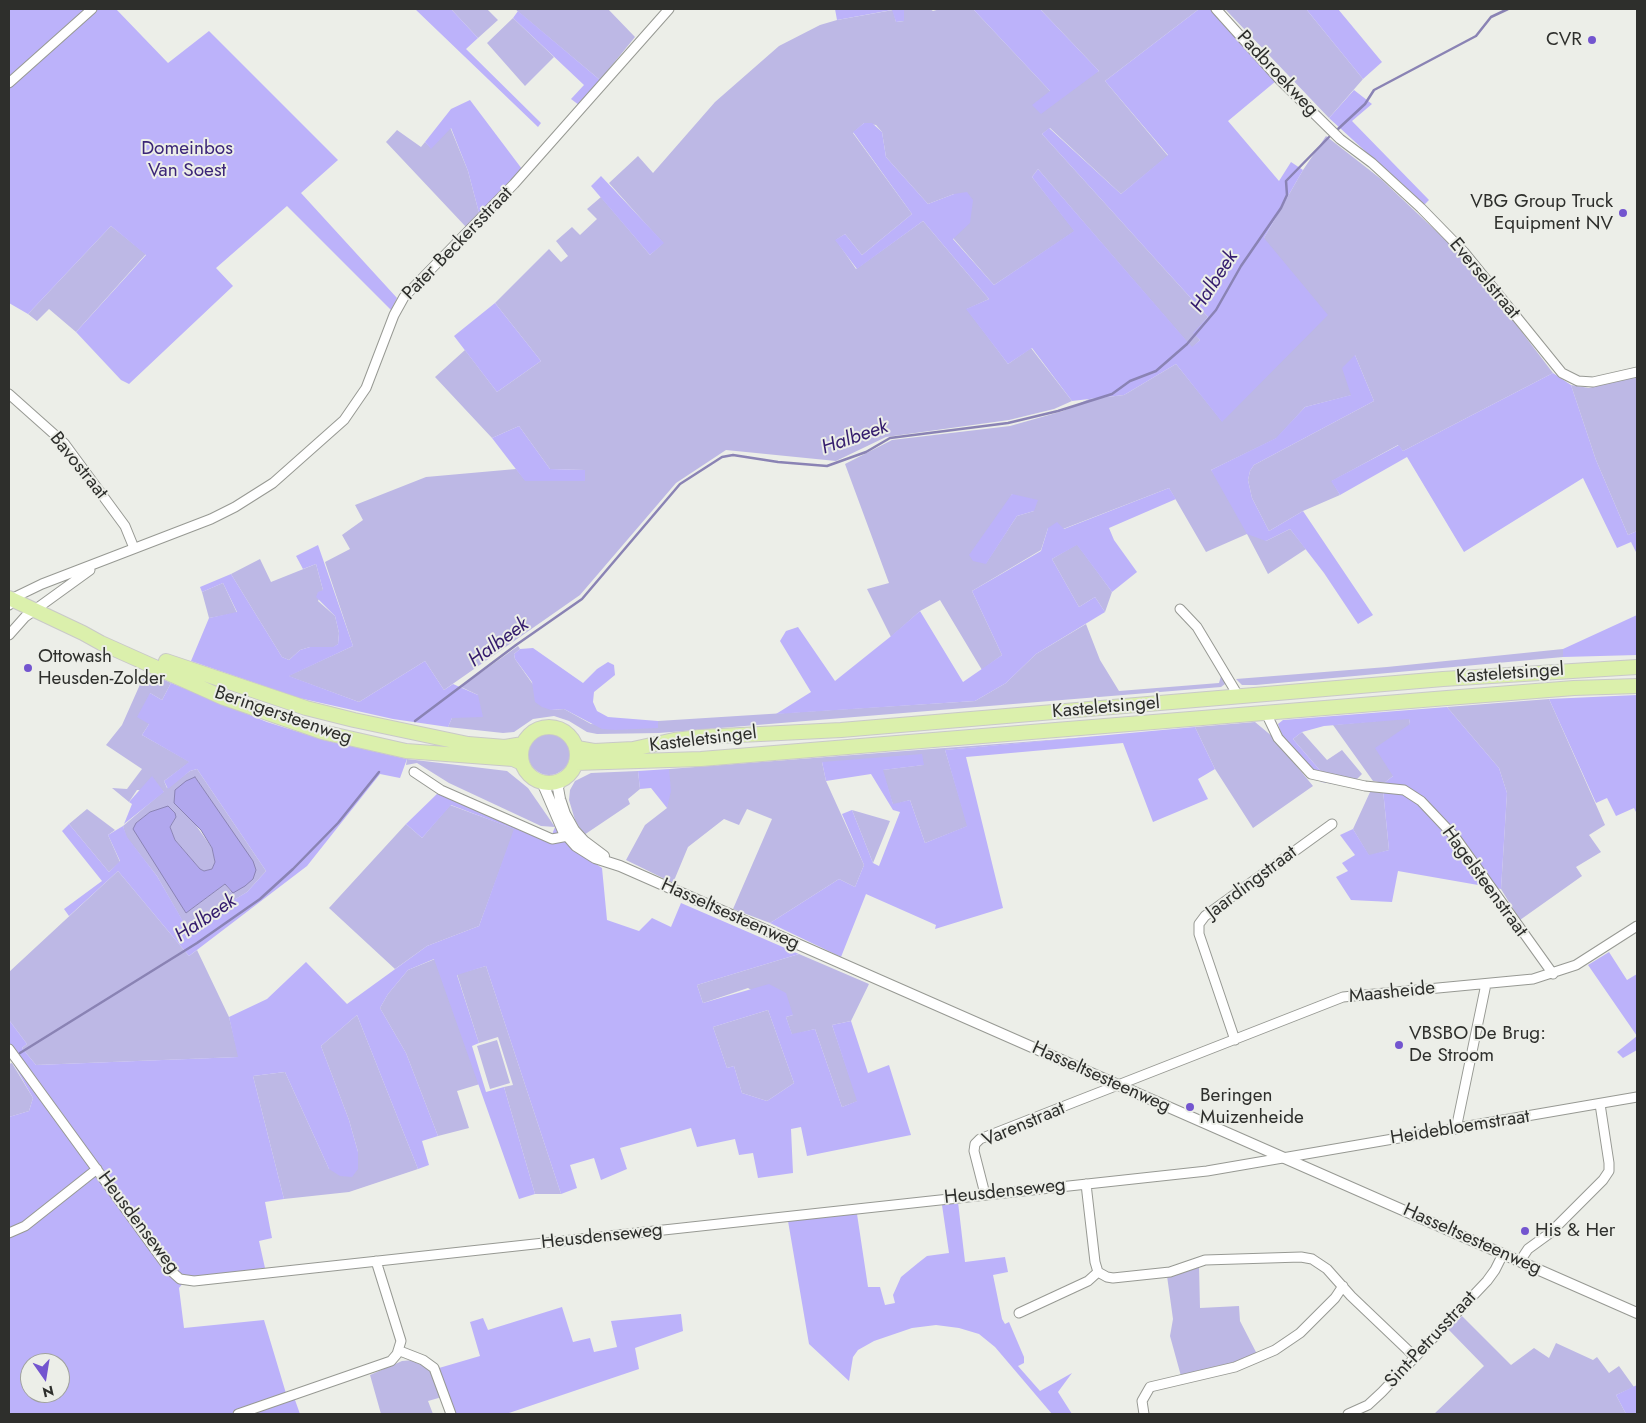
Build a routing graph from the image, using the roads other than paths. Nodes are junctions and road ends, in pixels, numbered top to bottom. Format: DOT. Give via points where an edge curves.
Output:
graph roads {
  1 [pos="92,9"];
  2 [pos="669,9"];
  3 [pos="1216,9"];
  4 [pos="9,83"];
  5 [pos="1340,139"];
  6 [pos="1637,372"];
  7 [pos="9,394"];
  8 [pos="134,548"];
  9 [pos="103,561"];
  10 [pos="9,601"];
  11 [pos="34,609"];
  12 [pos="1180,609"];
  13 [pos="83,632"];
  14 [pos="9,635"];
  15 [pos="1637,667"];
  16 [pos="1637,686"];
  17 [pos="1239,697"];
  18 [pos="1266,713"];
  19 [pos="523,744"];
  20 [pos="576,748"];
  21 [pos="466,749"];
  22 [pos="522,763"];
  23 [pos="576,763"];
  24 [pos="414,772"];
  25 [pos="560,780"];
  26 [pos="542,782"];
  27 [pos="1332,824"];
  28 [pos="568,836"];
  29 [pos="620,866"];
  30 [pos="1637,926"];
  31 [pos="1553,974"];
  32 [pos="1486,984"];
  33 [pos="1235,1040"];
  34 [pos="9,1048"];
  35 [pos="1120,1086"];
  36 [pos="1637,1098"];
  37 [pos="1600,1104"];
  38 [pos="1456,1129"];
  39 [pos="1282,1157"];
  40 [pos="98,1169"];
  41 [pos="1086,1184"];
  42 [pos="986,1194"];
  43 [pos="9,1234"];
  44 [pos="1503,1254"];
  45 [pos="376,1261"];
  46 [pos="1520,1261"];
  47 [pos="1098,1272"];
  48 [pos="1343,1286"];
  49 [pos="1019,1313"];
  50 [pos="1637,1313"];
  51 [pos="400,1351"];
  52 [pos="1415,1357"];
  53 [pos="238,1414"];
  54 [pos="452,1414"];
  55 [pos="1144,1414"];
  56 [pos="1348,1414"];
  1 -- 4 [label="street"];
  2 -- 8 [label="street, Pater Beckersstraat" via="514,184 404,297 366,388 344,420 273,482 242,503 211,519"];
  3 -- 5 [label="street, Padbroekweg" via="1280,80"];
  5 -- 6 [label="street, Everselstraat" via="1421,208 1464,252 1562,374 1578,381 1593,382"];
  7 -- 8 [label="street, Bavostraat" via="64,443 125,526"];
  8 -- 9 [label="street, Pater Beckersstraat"];
  9 -- 10 [label="street, Pater Beckersstraat" via="42,584"];
  9 -- 11 [label="street, Pater Beckersstraat"];
  10 -- 11 [label="main road, Beringersteenweg"];
  11 -- 13 [label="main road, Beringersteenweg"];
  11 -- 14 [label="street, Pater Beckersstraat"];
  12 -- 17 [label="street" via="1197,627"];
  13 -- 21 [label="main road, Beringersteenweg" via="306,708"];
  13 -- 21 [label="main road, Beringersteenweg" via="224,698 322,732 406,752"];
  15 -- 17 [label="main road, Kasteletsingel" via="1443,679"];
  16 -- 18 [label="main road, Kasteletsingel" via="1574,688"];
  17 -- 20 [label="main road, Kasteletsingel" via="841,730 700,737 633,749 594,751"];
  18 -- 23 [label="main road, Kasteletsingel" via="701,759"];
  18 -- 31 [label="street, Hagelsteenstraat" via="1278,738 1311,774 1365,786 1404,790 1422,801 1455,837"];
  19 -- 20 [label="main road" via="534,731 551,726 567,733"];
  19 -- 21 [label="main road"];
  19 -- 22 [label="main road"];
  20 -- 23 [label="main road"];
  21 -- 22 [label="main road"];
  22 -- 26 [label="main road, Hasseltsesteenweg" via="526,772"];
  23 -- 25 [label="main road"];
  24 -- 28 [label="street" via="441,790 552,839"];
  25 -- 26 [label="main road"];
  25 -- 29 [label="street, Hasseltsesteenweg" via="560,799 574,830 584,842"];
  26 -- 28 [label="street, Hasseltsesteenweg" via="553,811"];
  27 -- 33 [label="street, Jaardingstraat" via="1205,916 1199,924 1199,934"];
  28 -- 29 [label="street, Hasseltsesteenweg" via="576,846 595,858"];
  29 -- 35 [label="street, Hasseltsesteenweg"];
  30 -- 31 [label="street, Maasheide" via="1598,953"];
  31 -- 32 [label="street, Maasheide"];
  32 -- 33 [label="street, Maasheide" via="1343,997"];
  32 -- 38 [label="street"];
  33 -- 35 [label="street, Maasheide"];
  34 -- 40 [label="street, Heusdenseweg"];
  35 -- 39 [label="street, Hasseltsesteenweg"];
  35 -- 42 [label="street, Varenstraat" via="980,1139 974,1151"];
  36 -- 37 [label="street, Heidebloemstraat"];
  37 -- 38 [label="street, Heidebloemstraat"];
  37 -- 46 [label="street" via="1609,1171"];
  38 -- 39 [label="street, Heidebloemstraat"];
  39 -- 41 [label="street, Heusdenseweg" via="1207,1171"];
  39 -- 44 [label="street, Hasseltsesteenweg"];
  40 -- 43 [label="street" via="25,1226"];
  40 -- 45 [label="street, Heusdenseweg" via="170,1270 180,1279 194,1281"];
  41 -- 42 [label="street, Heusdenseweg"];
  41 -- 47 [label="street"];
  42 -- 45 [label="street, Heusdenseweg"];
  44 -- 46 [label="street, Hasseltsesteenweg"];
  44 -- 52 [label="street, Sint-Petrusstraat" via="1496,1270"];
  45 -- 51 [label="street" via="401,1341"];
  46 -- 50 [label="street, Hasseltsesteenweg"];
  47 -- 48 [label="street" via="1114,1278 1170,1272 1205,1260 1301,1256 1320,1264"];
  47 -- 49 [label="street" via="1088,1281"];
  48 -- 52 [label="street"];
  48 -- 55 [label="street" via="1300,1333 1275,1350 1224,1370 1150,1387 1142,1401"];
  51 -- 53 [label="street" via="391,1361"];
  51 -- 54 [label="street" via="434,1368"];
  52 -- 56 [label="street, Sint-Petrusstraat" via="1374,1400"];
}
